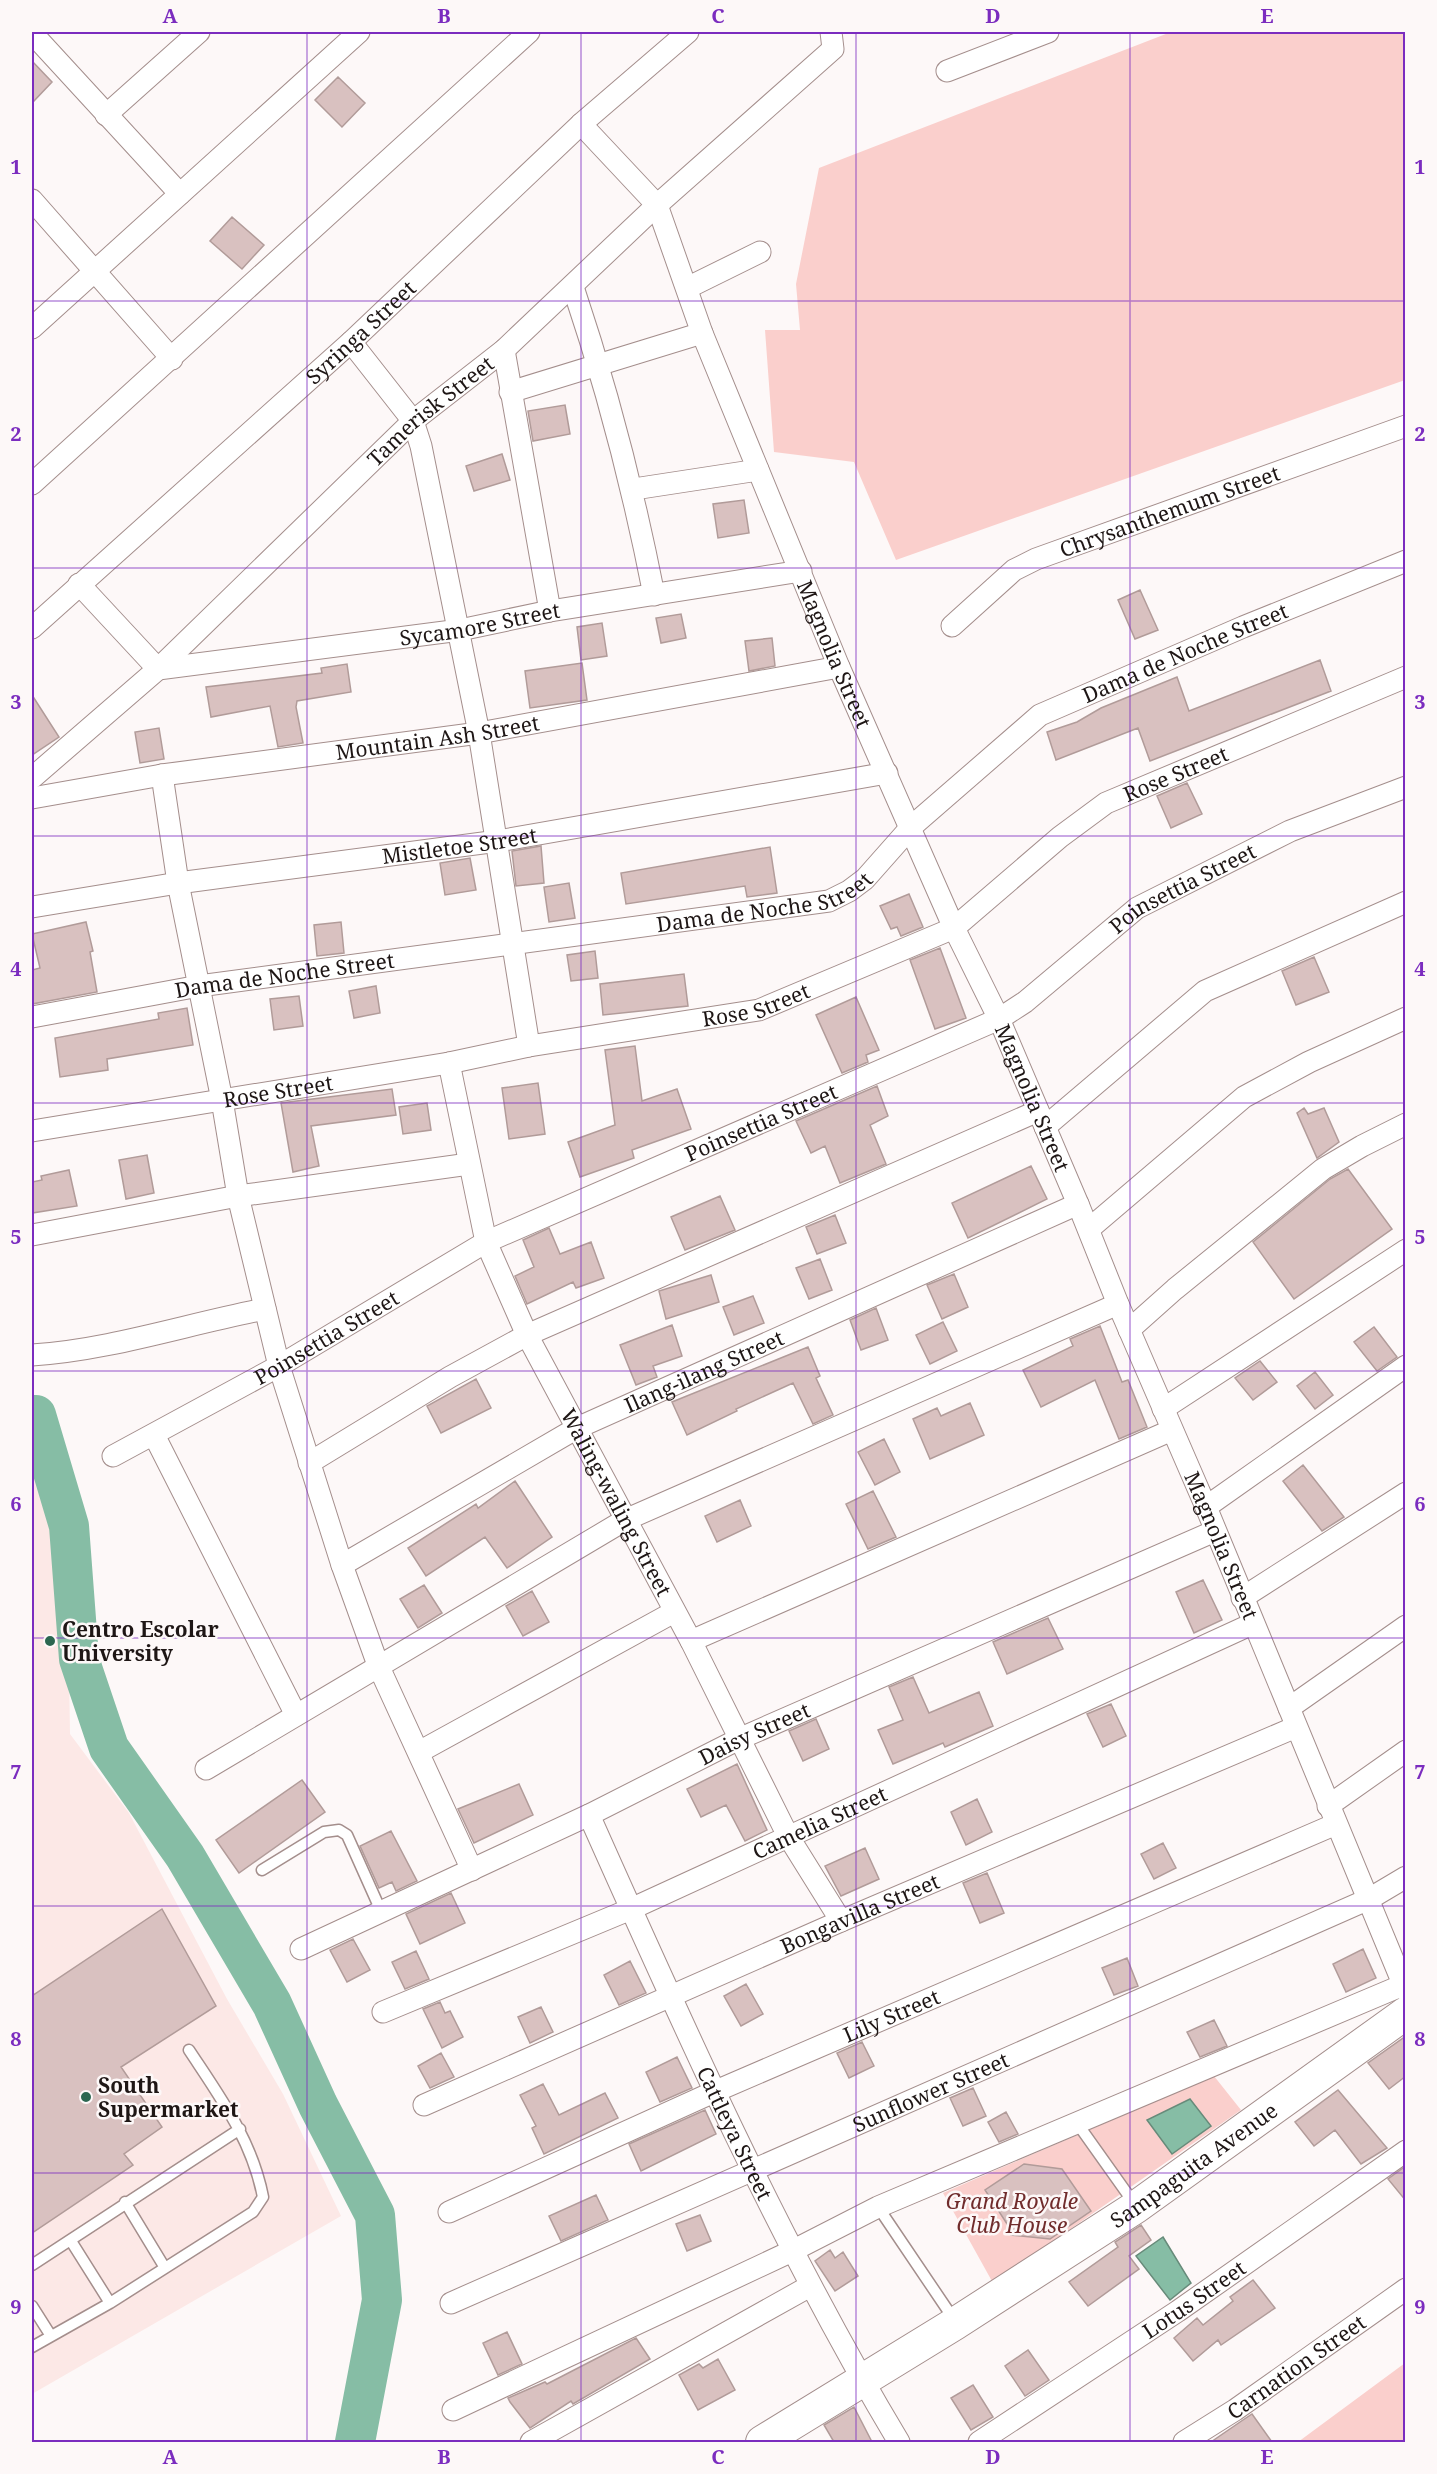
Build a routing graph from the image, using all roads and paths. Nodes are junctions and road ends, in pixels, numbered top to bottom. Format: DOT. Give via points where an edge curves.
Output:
graph roads {
  1 [pos="359,32"];
  2 [pos="529,32"];
  3 [pos="688,32"];
  4 [pos="1048,32"];
  5 [pos="32,33"];
  6 [pos="189,34"];
  7 [pos="832,40"];
  8 [pos="947,71"];
  9 [pos="106,115"];
  10 [pos="581,124"];
  11 [pos="180,194"];
  12 [pos="32,200"];
  13 [pos="657,205"];
  14 [pos="760,252"];
  15 [pos="96,270"];
  16 [pos="573,287"];
  17 [pos="687,288"];
  18 [pos="32,328"];
  19 [pos="702,333"];
  20 [pos="351,342"];
  21 [pos="504,350"];
  22 [pos="172,359"];
  23 [pos="599,364"];
  24 [pos="510,392"];
  25 [pos="413,421"];
  26 [pos="1406,426"];
  27 [pos="758,470"];
  28 [pos="32,484"];
  29 [pos="634,489"];
  30 [pos="1406,561"];
  31 [pos="801,571"];
  32 [pos="79,584"];
  33 [pos="654,595"];
  34 [pos="550,610"];
  35 [pos="952,626"];
  36 [pos="32,628"];
  37 [pos="460,630"];
  38 [pos="840,668"];
  39 [pos="158,669"];
  40 [pos="1406,677"];
  41 [pos="479,733"];
  42 [pos="887,773"];
  43 [pos="162,775"];
  44 [pos="32,778"];
  45 [pos="1406,787"];
  46 [pos="32,798"];
  47 [pos="911,827"];
  48 [pos="498,841"];
  49 [pos="178,883"];
  50 [pos="1406,902"];
  51 [pos="32,907"];
  52 [pos="954,928"];
  53 [pos="514,945"];
  54 [pos="199,986"];
  55 [pos="32,1017"];
  56 [pos="1406,1018"];
  57 [pos="999,1019"];
  58 [pos="529,1046"];
  59 [pos="449,1063"];
  60 [pos="222,1100"];
  61 [pos="1041,1119"];
  62 [pos="1406,1125"];
  63 [pos="32,1131"];
  64 [pos="468,1164"];
  65 [pos="238,1196"];
  66 [pos="1078,1204"];
  67 [pos="1089,1229"];
  68 [pos="32,1235"];
  69 [pos="486,1242"];
  70 [pos="1406,1250"];
  71 [pos="1118,1304"];
  72 [pos="265,1309"];
  73 [pos="1130,1330"];
  74 [pos="527,1335"];
  75 [pos="32,1355"];
  76 [pos="279,1366"];
  77 [pos="1406,1366"];
  78 [pos="1163,1409"];
  79 [pos="577,1428"];
  80 [pos="1172,1430"];
  81 [pos="154,1435"];
  82 [pos="114,1456"];
  83 [pos="309,1463"];
  84 [pos="1406,1493"];
  85 [pos="1206,1507"];
  86 [pos="625,1520"];
  87 [pos="1215,1531"];
  88 [pos="342,1565"];
  89 [pos="1242,1599"];
  90 [pos="675,1612"];
  91 [pos="1252,1624"];
  92 [pos="1406,1626"];
  93 [pos="691,1641"];
  94 [pos="378,1665"];
  95 [pos="296,1715"];
  96 [pos="1293,1718"];
  97 [pos="741,1738"];
  98 [pos="1406,1751"];
  99 [pos="419,1752"];
  100 [pos="206,1769"];
  101 [pos="589,1815"];
  102 [pos="1332,1815"];
  103 [pos="788,1836"];
  104 [pos="262,1870"];
  105 [pos="472,1870"];
  106 [pos="1406,1877"];
  107 [pos="1369,1899"];
  108 [pos="631,1909"];
  109 [pos="381,1911"];
  110 [pos="841,1921"];
  111 [pos="301,1949"];
  112 [pos="1404,1996"];
  113 [pos="670,1998"];
  114 [pos="383,2012"];
  115 [pos="189,2050"];
  116 [pos="716,2091"];
  117 [pos="424,2105"];
  118 [pos="1077,2123"];
  119 [pos="240,2128"];
  120 [pos="1406,2151"];
  121 [pos="754,2170"];
  122 [pos="125,2202"];
  123 [pos="1136,2206"];
  124 [pos="878,2207"];
  125 [pos="449,2212"];
  126 [pos="71,2241"];
  127 [pos="792,2251"];
  128 [pos="32,2265"];
  129 [pos="165,2268"];
  130 [pos="810,2286"];
  131 [pos="1406,2289"];
  132 [pos="110,2303"];
  133 [pos="451,2303"];
  134 [pos="32,2306"];
  135 [pos="956,2323"];
  136 [pos="51,2336"];
  137 [pos="32,2348"];
  138 [pos="862,2382"];
  139 [pos="453,2410"];
  140 [pos="531,2442"];
  141 [pos="762,2442"];
  142 [pos="899,2442"];
  143 [pos="979,2442"];
  144 [pos="1184,2442"];
  1 -- 11 [label="street"];
  2 -- 22 [label="street"];
  3 -- 10 [label="street, Syringa Street"];
  4 -- 8 [label="street"];
  5 -- 9 [label="street"];
  6 -- 9 [label="street"];
  7 -- 13 [label="street, Tamerisk Street"];
  9 -- 11 [label="street"];
  10 -- 13 [label="street"];
  10 -- 20 [label="street, Syringa Street"];
  11 -- 15 [label="street"];
  12 -- 15 [label="street"];
  13 -- 16 [label="street, Tamerisk Street"];
  13 -- 17 [label="street, Magnolia Street"];
  14 -- 17 [label="street"];
  15 -- 18 [label="street"];
  15 -- 22 [label="street"];
  16 -- 21 [label="street, Tamerisk Street"];
  16 -- 23 [label="street"];
  17 -- 19 [label="street, Magnolia Street"];
  19 -- 23 [label="street"];
  19 -- 27 [label="street, Magnolia Street"];
  20 -- 25 [label="street"];
  20 -- 32 [label="street, Syringa Street"];
  21 -- 24 [label="street"];
  21 -- 25 [label="street, Tamerisk Street"];
  22 -- 28 [label="street"];
  23 -- 24 [label="street"];
  23 -- 29 [label="street"];
  24 -- 34 [label="street"];
  25 -- 37 [label="street"];
  25 -- 39 [label="street, Tamerisk Street"];
  26 -- 35 [label="street, Chrysanthemum Street" via="1036,559 1014,570"];
  27 -- 29 [label="street"];
  27 -- 31 [label="street, Magnolia Street"];
  29 -- 33 [label="street"];
  30 -- 47 [label="street, Dama de Noche Street" via="1040,715"];
  31 -- 33 [label="street, Sycamore Street"];
  31 -- 38 [label="street, Magnolia Street"];
  32 -- 36 [label="street, Syringa Street"];
  32 -- 39 [label="street"];
  33 -- 34 [label="street, Sycamore Street"];
  34 -- 37 [label="street, Sycamore Street"];
  37 -- 39 [label="street, Sycamore Street"];
  37 -- 41 [label="street"];
  38 -- 41 [label="street, Mountain Ash Street"];
  38 -- 42 [label="street, Magnolia Street"];
  39 -- 44 [label="street, Tamerisk Street"];
  40 -- 52 [label="street, Rose Street" via="1106,804 1060,837"];
  41 -- 43 [label="street, Mountain Ash Street"];
  41 -- 48 [label="street"];
  42 -- 47 [label="street, Magnolia Street"];
  42 -- 48 [label="street, Mistletoe Street"];
  43 -- 46 [label="street, Mountain Ash Street"];
  43 -- 49 [label="street"];
  45 -- 57 [label="street, Poinsettia Street" via="1290,831 1137,908 1026,1002"];
  47 -- 52 [label="street, Magnolia Street"];
  47 -- 53 [label="street, Dama de Noche Street" via="865,879 829,902"];
  48 -- 49 [label="street, Mistletoe Street"];
  48 -- 53 [label="street"];
  49 -- 51 [label="street, Mistletoe Street"];
  49 -- 54 [label="street"];
  50 -- 61 [label="street" via="1205,991"];
  52 -- 57 [label="street, Magnolia Street"];
  52 -- 58 [label="street, Rose Street" via="759,1010"];
  53 -- 54 [label="street, Dama de Noche Street"];
  53 -- 58 [label="street"];
  54 -- 55 [label="street, Dama de Noche Street"];
  54 -- 60 [label="street"];
  56 -- 67 [label="street" via="1244,1097"];
  57 -- 61 [label="street, Magnolia Street"];
  57 -- 69 [label="street, Poinsettia Street"];
  58 -- 59 [label="street, Rose Street"];
  59 -- 60 [label="street, Rose Street"];
  59 -- 64 [label="street, Waling-waling Street"];
  60 -- 63 [label="street, Rose Street"];
  60 -- 65 [label="street"];
  61 -- 66 [label="street, Magnolia Street"];
  61 -- 74 [label="street"];
  62 -- 73 [label="street" via="1323,1169"];
  64 -- 65 [label="street"];
  64 -- 69 [label="street, Waling-waling Street"];
  65 -- 68 [label="street"];
  65 -- 72 [label="street"];
  66 -- 67 [label="street, Magnolia Street"];
  66 -- 79 [label="street, Ilang-ilang Street"];
  67 -- 71 [label="street, Magnolia Street"];
  69 -- 74 [label="street, Waling-waling Street"];
  69 -- 76 [label="street, Poinsettia Street"];
  70 -- 78 [label="street"];
  71 -- 73 [label="street, Magnolia Street"];
  71 -- 86 [label="street"];
  72 -- 75 [label="street" via="88,1348"];
  72 -- 76 [label="street"];
  73 -- 78 [label="street, Magnolia Street"];
  74 -- 79 [label="street, Waling-waling Street"];
  74 -- 83 [label="street"];
  76 -- 81 [label="street, Poinsettia Street"];
  76 -- 83 [label="street"];
  77 -- 85 [label="street"];
  78 -- 80 [label="street, Magnolia Street"];
  79 -- 86 [label="street, Waling-waling Street"];
  79 -- 88 [label="street, Ilang-ilang Street"];
  80 -- 85 [label="street, Magnolia Street"];
  80 -- 93 [label="street"];
  81 -- 82 [label="street, Poinsettia Street"];
  81 -- 95 [label="street"];
  83 -- 88 [label="street"];
  84 -- 89 [label="street"];
  85 -- 87 [label="street, Magnolia Street"];
  86 -- 90 [label="street, Waling-waling Street"];
  86 -- 94 [label="street"];
  87 -- 89 [label="street, Magnolia Street"];
  87 -- 97 [label="street, Daisy Street"];
  88 -- 94 [label="street"];
  89 -- 91 [label="street, Magnolia Street"];
  90 -- 93 [label="street, Waling-waling Street"];
  90 -- 99 [label="street"];
  91 -- 96 [label="street, Magnolia Street"];
  91 -- 103 [label="street, Camelia Street"];
  92 -- 96 [label="street, Bongavilla Street"];
  93 -- 97 [label="street, Waling-waling Street"];
  94 -- 95 [label="street"];
  94 -- 99 [label="street"];
  95 -- 100 [label="street"];
  96 -- 102 [label="street, Magnolia Street"];
  96 -- 110 [label="street, Bongavilla Street"];
  97 -- 101 [label="street, Daisy Street"];
  97 -- 103 [label="street, Waling-waling Street"];
  98 -- 102 [label="street, Lily Street"];
  99 -- 105 [label="street"];
  101 -- 105 [label="street, Daisy Street"];
  101 -- 108 [label="street, Cattleya Street"];
  102 -- 107 [label="street, Magnolia Street"];
  102 -- 116 [label="street, Lily Street"];
  103 -- 108 [label="street, Camelia Street"];
  103 -- 110 [label="street, Waling-waling Street"];
  104 -- 109 [label="lane" via="324,1832 339,1830 347,1835"];
  105 -- 109 [label="street, Daisy Street"];
  106 -- 107 [label="street, Sunflower Street"];
  107 -- 112 [label="street, Magnolia Street"];
  107 -- 121 [label="street, Sunflower Street"];
  108 -- 113 [label="street, Cattleya Street"];
  108 -- 114 [label="street, Camelia Street"];
  109 -- 111 [label="street, Daisy Street"];
  110 -- 113 [label="street, Bongavilla Street"];
  112 -- 118 [label="street"];
  112 -- 123 [label="main road, Sampaguita Avenue"];
  113 -- 116 [label="street, Cattleya Street"];
  113 -- 117 [label="street, Bongavilla Street"];
  115 -- 119 [label="lane"];
  116 -- 121 [label="street, Cattleya Street"];
  116 -- 125 [label="street, Lily Street"];
  118 -- 123 [label="lane"];
  118 -- 124 [label="street"];
  119 -- 122 [label="lane"];
  119 -- 129 [label="lane" via="258,2170 263,2197 254,2212"];
  120 -- 143 [label="street, Lotus Street" via="1178,2311"];
  121 -- 127 [label="street, Cattleya Street"];
  121 -- 133 [label="street, Sunflower Street"];
  122 -- 126 [label="lane"];
  122 -- 129 [label="lane"];
  123 -- 135 [label="main road, Sampaguita Avenue"];
  124 -- 127 [label="street"];
  124 -- 135 [label="lane"];
  126 -- 128 [label="lane"];
  126 -- 132 [label="lane"];
  127 -- 130 [label="street, Cattleya Street"];
  127 -- 139 [label="street"];
  129 -- 132 [label="lane"];
  130 -- 138 [label="street, Cattleya Street"];
  130 -- 140 [label="street"];
  131 -- 144 [label="street, Carnation Street"];
  132 -- 136 [label="lane"];
  134 -- 136 [label="lane"];
  135 -- 138 [label="main road, Sampaguita Avenue"];
  136 -- 137 [label="lane"];
  138 -- 141 [label="main road, Sampaguita Avenue"];
  138 -- 142 [label="street, Cattleya Street"];
}
